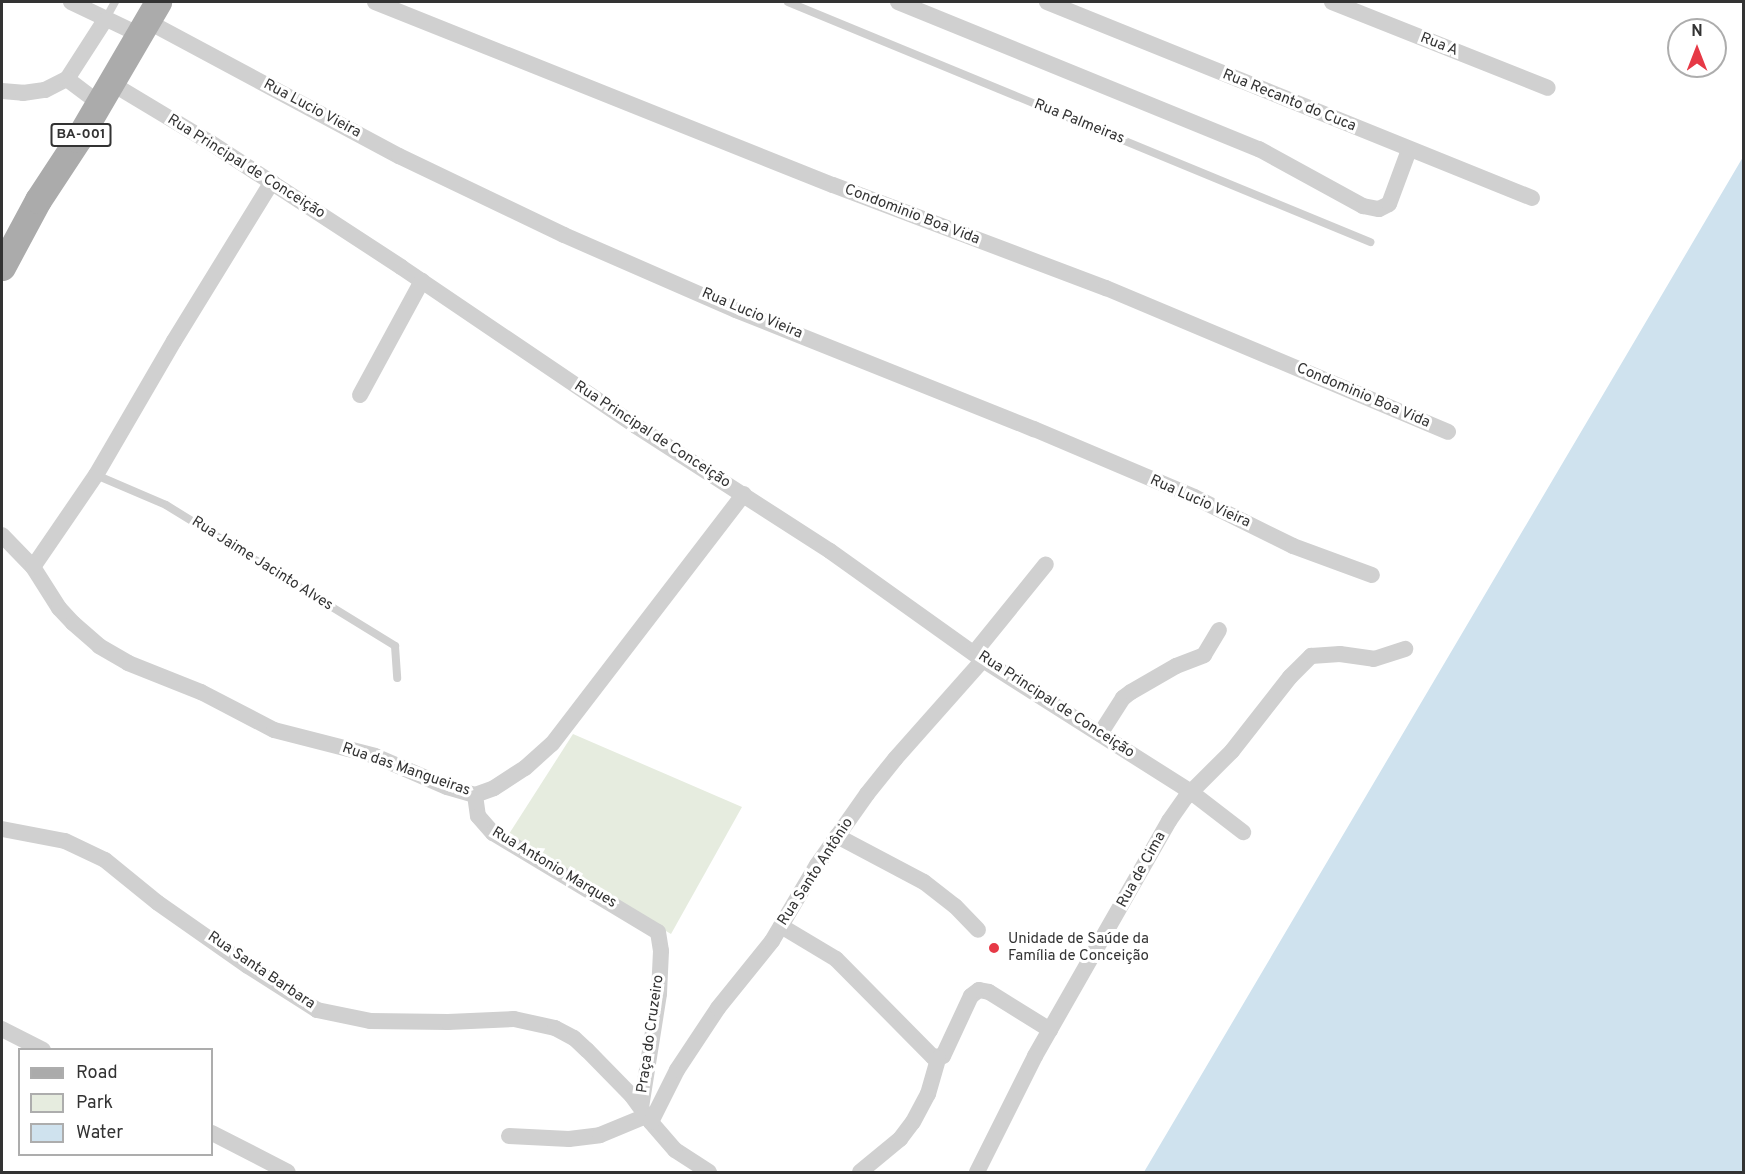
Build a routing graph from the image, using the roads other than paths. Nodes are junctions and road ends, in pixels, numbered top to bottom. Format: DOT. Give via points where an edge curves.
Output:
graph roads {
  1 [pos="71,2"];
  2 [pos="115,2"];
  3 [pos="375,2"];
  4 [pos="788,2"];
  5 [pos="898,2"];
  6 [pos="1047,2"];
  7 [pos="1332,2"];
  8 [pos="148,19"];
  9 [pos="105,20"];
  10 [pos="66,79"];
  11 [pos="1548,88"];
  12 [pos="2,91"];
  13 [pos="105,93"];
  14 [pos="1409,150"];
  15 [pos="272,182"];
  16 [pos="1532,198"];
  17 [pos="1370,242"];
  18 [pos="2,267"];
  19 [pos="422,281"];
  20 [pos="360,395"];
  21 [pos="1448,432"];
  22 [pos="96,475"];
  23 [pos="744,494"];
  24 [pos="2,535"];
  25 [pos="1046,564"];
  26 [pos="33,567"];
  27 [pos="1372,575"];
  28 [pos="1219,630"];
  29 [pos="1405,649"];
  30 [pos="979,657"];
  31 [pos="397,678"];
  32 [pos="1100,734"];
  33 [pos="1191,792"];
  34 [pos="475,795"];
  35 [pos="2,829"];
  36 [pos="1243,832"];
  37 [pos="837,836"];
  38 [pos="653,926"];
  39 [pos="781,926"];
  40 [pos="978,930"];
  41 [pos="2,1029"];
  42 [pos="1050,1030"];
  43 [pos="39,1048"];
  44 [pos="938,1058"];
  45 [pos="646,1115"];
  46 [pos="213,1134"];
  47 [pos="508,1136"];
  48 [pos="288,1173"];
  49 [pos="709,1173"];
  50 [pos="860,1173"];
  51 [pos="977,1173"];
  1 -- 9 [label="street, Rua Lucio Vieira"];
  2 -- 9 [label="lane"];
  3 -- 21 [label="street, Condominio Boa Vida" via="833,185 1106,288"];
  4 -- 17 [label="lane, Rua Palmeiras"];
  5 -- 14 [label="street" via="1259,149 1363,206 1379,209 1389,204"];
  6 -- 14 [label="street, Rua Recanto do Cuca"];
  7 -- 11 [label="street, Rua A"];
  8 -- 9 [label="street, Rua Lucio Vieira"];
  8 -- 13 [label="main road, BA-001"];
  8 -- 27 [label="street, Rua Lucio Vieira" via="399,156 564,235 736,310 1194,497 1293,546"];
  9 -- 10 [label="street"];
  10 -- 12 [label="street" via="45,90"];
  10 -- 13 [label="street, Rua Principal de Conceição"];
  13 -- 15 [label="street, Rua Principal de Conceição"];
  13 -- 18 [label="main road, BA-001" via="38,200"];
  14 -- 16 [label="street, Rua Recanto do Cuca"];
  15 -- 19 [label="street, Rua Principal de Conceição"];
  15 -- 22 [label="street"];
  19 -- 20 [label="street"];
  19 -- 23 [label="street, Rua Principal de Conceição"];
  22 -- 26 [label="street"];
  22 -- 31 [label="lane, Rua Jaime Jacinto Alves" via="174,510 395,646"];
  23 -- 30 [label="street, Rua Principal de Conceição"];
  23 -- 34 [label="street, Rua das Mangueiras" via="552,744 525,768"];
  24 -- 26 [label="street, Rua das Mangueiras"];
  25 -- 30 [label="street, Rua Santo Antônio"];
  26 -- 34 [label="street, Rua das Mangueiras" via="72,623 99,646 128,663 201,692 274,730 375,756 447,788"];
  28 -- 32 [label="street" via="1201,657 1176,666 1131,692"];
  29 -- 33 [label="street, Rua de Cima" via="1374,659 1340,654 1311,656 1214,771"];
  30 -- 32 [label="street, Rua Principal de Conceição"];
  30 -- 37 [label="street, Rua Santo Antônio"];
  32 -- 33 [label="street, Rua Principal de Conceição"];
  33 -- 36 [label="street, Rua Principal de Conceição"];
  33 -- 42 [label="street, Rua de Cima" via="1169,821"];
  34 -- 38 [label="street, Rua Antonio Marques" via="478,816 493,833"];
  35 -- 45 [label="street, Rua Santa Barbara" via="65,841 105,860 158,903 317,1010 370,1021 514,1019 537,1023 574,1038"];
  37 -- 39 [label="street, Rua Santo Antônio"];
  37 -- 40 [label="street" via="924,882"];
  38 -- 45 [label="street, Praça do Cruzeiro" via="661,942 661,969"];
  39 -- 44 [label="street" via="836,959 928,1055"];
  39 -- 45 [label="street, Rua Santo Antônio" via="694,1041 664,1096"];
  41 -- 43 [label="street"];
  42 -- 44 [label="street" via="989,992 979,990 971,996 949,1046"];
  42 -- 51 [label="street, Rua de Cima" via="1019,1084"];
  44 -- 50 [label="street" via="928,1094 913,1122 900,1139"];
  45 -- 47 [label="street" via="600,1135 568,1139"];
  45 -- 49 [label="street" via="675,1150"];
  46 -- 48 [label="street"];
}
